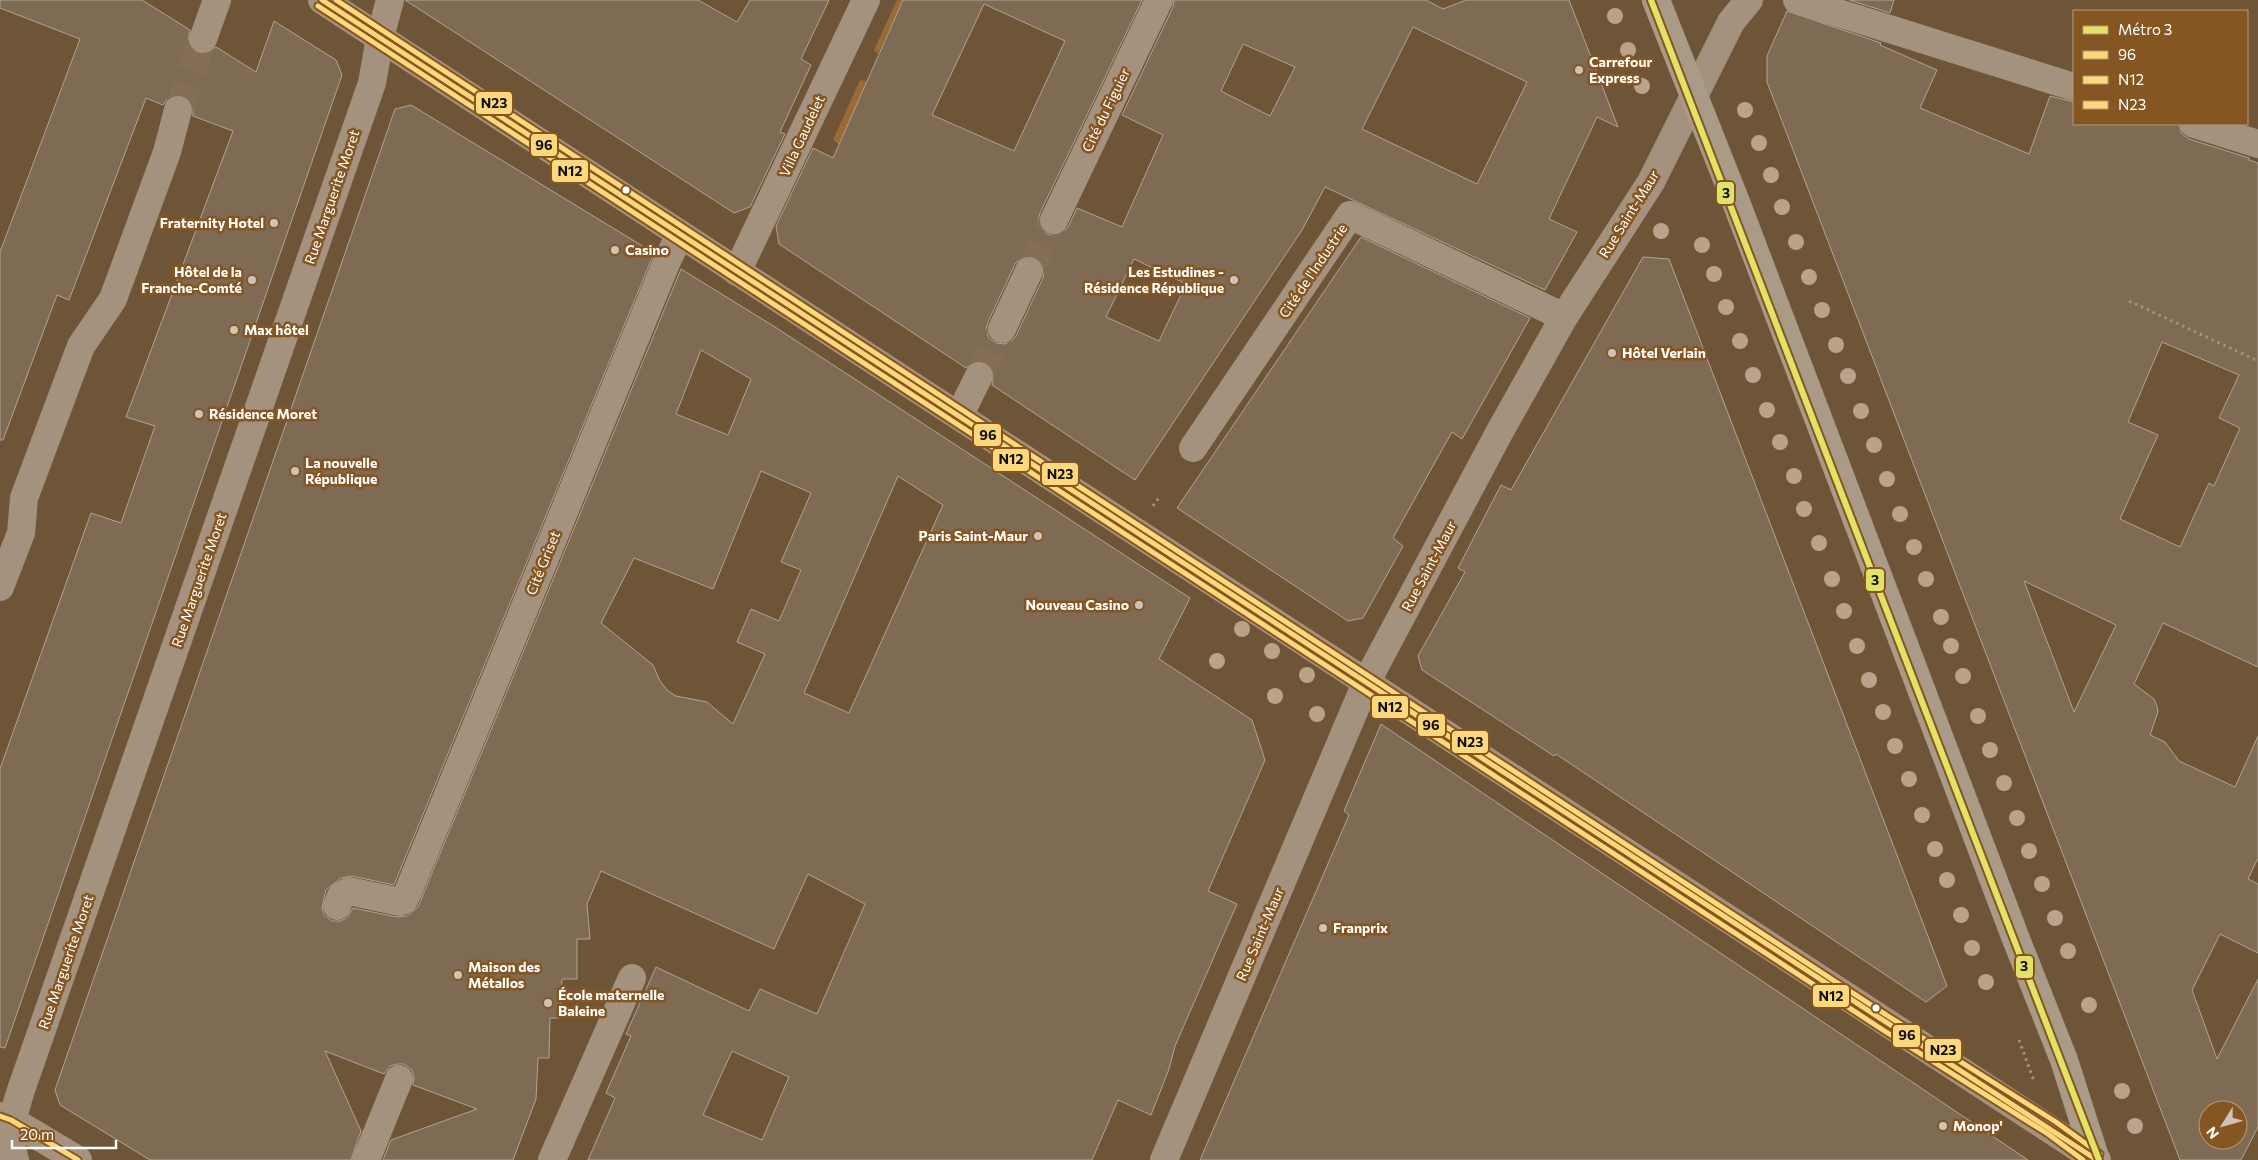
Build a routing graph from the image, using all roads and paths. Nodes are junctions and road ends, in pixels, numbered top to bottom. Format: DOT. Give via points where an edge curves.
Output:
graph roads {
  1 [pos="217,0"];
  2 [pos="322,0"];
  3 [pos="390,0"];
  4 [pos="866,0"];
  5 [pos="1159,0"];
  6 [pos="1656,0"];
  7 [pos="1749,0"];
  8 [pos="1797,0"];
  9 [pos="380,38"];
  10 [pos="203,39"];
  11 [pos="2073,86"];
  12 [pos="1694,98"];
  13 [pos="178,110"];
  14 [pos="2197,125"];
  15 [pos="2258,144"];
  16 [pos="1054,220"];
  17 [pos="680,234"];
  18 [pos="1029,271"];
  19 [pos="737,272"];
  20 [pos="2129,302"];
  21 [pos="1564,318"];
  22 [pos="1002,328"];
  23 [pos="2258,361"];
  24 [pos="979,376"];
  25 [pos="959,416"];
  26 [pos="1193,448"];
  27 [pos="0,587"];
  28 [pos="1366,683"];
  29 [pos="337,906"];
  30 [pos="632,978"];
  31 [pos="398,1079"];
  32 [pos="6,1118"];
  33 [pos="2096,1159"];
  34 [pos="15,1160"];
  35 [pos="78,1160"];
  36 [pos="366,1160"];
  37 [pos="552,1160"];
  38 [pos="1164,1160"];
  1 -- 10 [label="street"];
  2 -- 9 [label="street"];
  3 -- 9 [label="street, Rue Marguerite Moret"];
  4 -- 19 [label="street, Villa Gaudelet"];
  5 -- 16 [label="street, Cité du Figuier"];
  6 -- 12 [label="main road"];
  7 -- 12 [label="street, Rue Saint-Maur" via="1731,22"];
  8 -- 11 [label="street"];
  9 -- 17 [label="street"];
  9 -- 32 [label="street, Rue Marguerite Moret" via="372,83"];
  12 -- 21 [label="street, Rue Saint-Maur" via="1651,182"];
  12 -- 33 [label="main road" via="2064,1060"];
  13 -- 27 [label="street" via="167,152 114,299 81,346 24,498 20,533"];
  14 -- 15 [label="street"];
  17 -- 19 [label="street"];
  17 -- 29 [label="street, Cité Griset" via="404,900 400,902 349,891 341,896"];
  18 -- 22 [label="street"];
  19 -- 25 [label="street"];
  20 -- 23 [label="path"];
  21 -- 26 [label="street, Cité de l'Industrie" via="1350,215"];
  21 -- 28 [label="street, Rue Saint-Maur"];
  24 -- 25 [label="street"];
  25 -- 28 [label="street"];
  28 -- 33 [label="street"];
  28 -- 38 [label="street, Rue Saint-Maur"];
  30 -- 37 [label="street"];
  31 -- 36 [label="street"];
  32 -- 34 [label="street, Rue Marguerite Moret"];
  32 -- 35 [label="street"];
}
